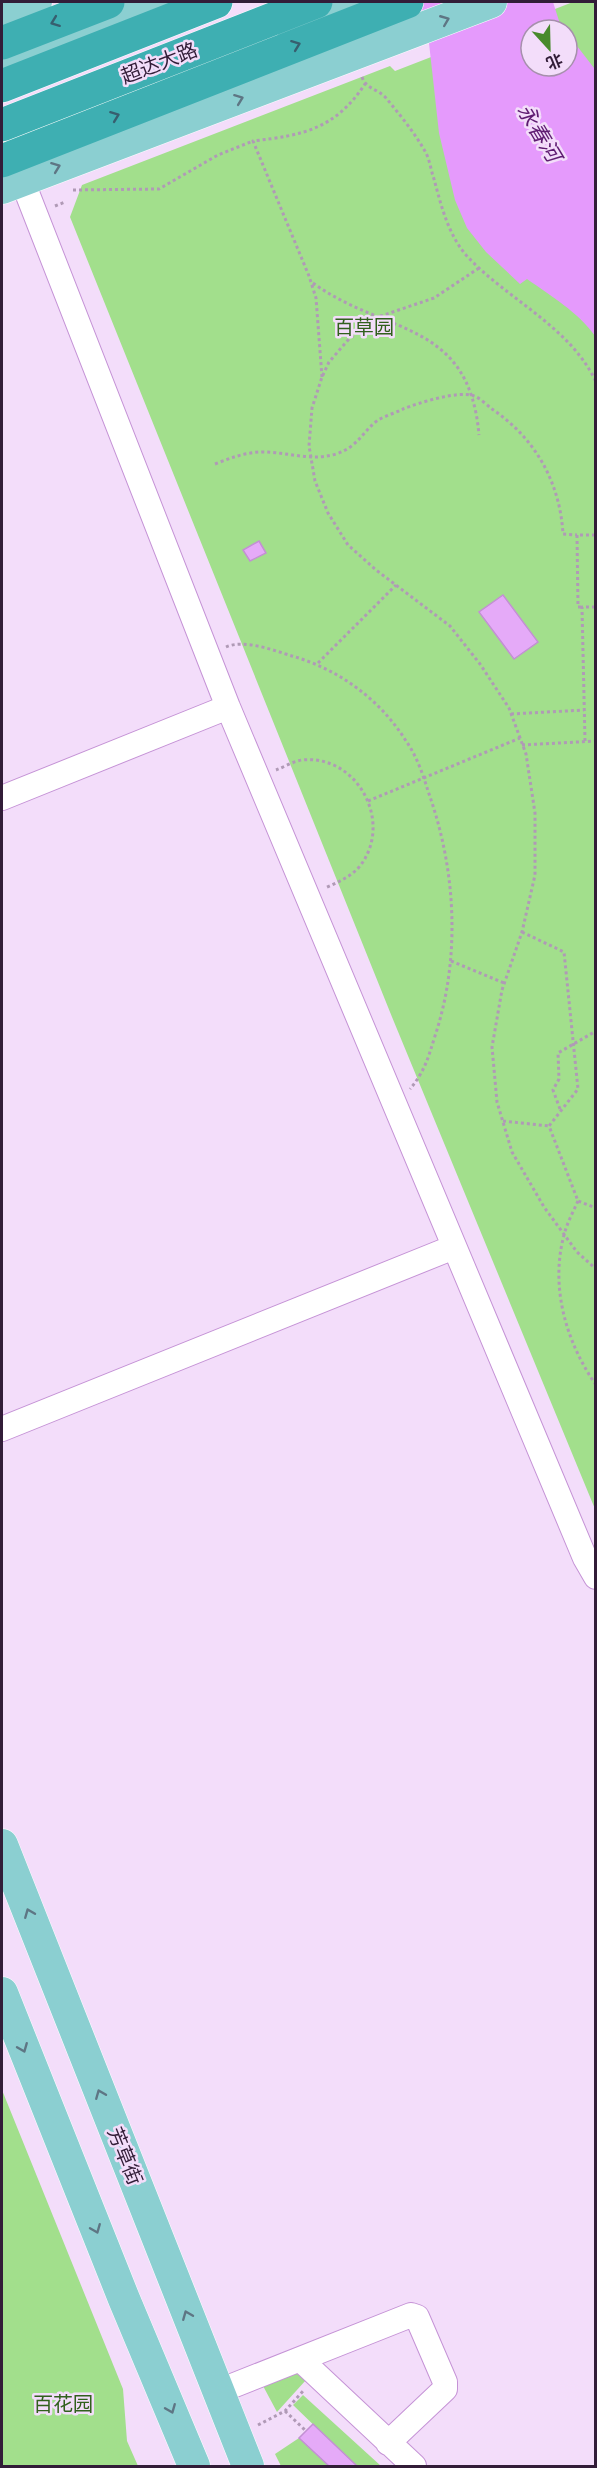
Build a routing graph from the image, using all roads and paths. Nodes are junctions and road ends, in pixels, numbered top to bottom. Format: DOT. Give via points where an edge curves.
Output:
graph roads {
  1 [pos="36,2"];
  2 [pos="108,2"];
  3 [pos="166,2"];
  4 [pos="216,2"];
  5 [pos="316,2"];
  6 [pos="407,2"];
  7 [pos="491,2"];
  8 [pos="362,8"];
  9 [pos="2,15"];
  10 [pos="2,43"];
  11 [pos="2,66"];
  12 [pos="361,74"];
  13 [pos="365,84"];
  14 [pos="2,86"];
  15 [pos="2,125"];
  16 [pos="2,137"];
  17 [pos="253,141"];
  18 [pos="8,176"];
  19 [pos="73,190"];
  20 [pos="479,268"];
  21 [pos="311,282"];
  22 [pos="378,317"];
  23 [pos="322,377"];
  24 [pos="596,382"];
  25 [pos="472,395"];
  26 [pos="479,435"];
  27 [pos="311,458"];
  28 [pos="216,464"];
  29 [pos="596,534"];
  30 [pos="577,535"];
  31 [pos="396,585"];
  32 [pos="582,607"];
  33 [pos="596,607"];
  34 [pos="208,654"];
  35 [pos="318,663"];
  36 [pos="228,707"];
  37 [pos="584,710"];
  38 [pos="511,714"];
  39 [pos="520,738"];
  40 [pos="585,741"];
  41 [pos="596,741"];
  42 [pos="522,745"];
  43 [pos="424,777"];
  44 [pos="258,778"];
  45 [pos="2,798"];
  46 [pos="368,801"];
  47 [pos="307,895"];
  48 [pos="522,932"];
  49 [pos="451,961"];
  50 [pos="504,983"];
  51 [pos="596,1032"];
  52 [pos="574,1045"];
  53 [pos="395,1107"];
  54 [pos="560,1109"];
  55 [pos="503,1121"];
  56 [pos="549,1126"];
  57 [pos="578,1201"];
  58 [pos="596,1208"];
  59 [pos="564,1234"];
  60 [pos="454,1247"];
  61 [pos="596,1269"];
  62 [pos="596,1385"];
  63 [pos="2,1430"];
  64 [pos="596,1576"];
  65 [pos="2,1845"];
  66 [pos="2,1994"];
  67 [pos="205,2358"];
  68 [pos="309,2367"];
  69 [pos="158,2378"];
  70 [pos="218,2392"];
  71 [pos="285,2410"];
  72 [pos="258,2425"];
  73 [pos="306,2431"];
  74 [pos="388,2443"];
  75 [pos="194,2466"];
  76 [pos="248,2466"];
  77 [pos="414,2466"];
  1 -- 9 [label="main road"];
  2 -- 10 [label="highway, one-way"];
  3 -- 11 [label="main road"];
  4 -- 14 [label="highway, 超达大路"];
  5 -- 15 [label="highway, 超达大路"];
  6 -- 8 [label="highway"];
  18 -- 7 [label="main road, one-way"];
  8 -- 16 [label="main road"];
  18 -- 8 [label="highway, one-way"];
  12 -- 13 [label="path"];
  13 -- 17 [label="path" via="351,105 325,123 296,136"];
  13 -- 20 [label="path" via="383,95 427,155 447,224"];
  17 -- 19 [label="path" via="218,155 159,189"];
  17 -- 21 [label="path"];
  18 -- 34 [label="street"];
  20 -- 22 [label="path" via="434,298"];
  20 -- 24 [label="path" via="562,335"];
  21 -- 22 [label="path"];
  21 -- 23 [label="path" via="316,298"];
  22 -- 23 [label="path" via="349,339"];
  22 -- 25 [label="path" via="432,342 465,378"];
  23 -- 27 [label="path" via="312,408"];
  25 -- 26 [label="path"];
  25 -- 27 [label="path" via="437,397 405,409 377,421 349,448"];
  25 -- 30 [label="path" via="507,419 528,440 555,488 563,534"];
  27 -- 28 [label="path" via="260,452 241,454"];
  27 -- 31 [label="path" via="328,513 348,545"];
  29 -- 30 [label="path"];
  30 -- 32 [label="path" via="578,607"];
  31 -- 35 [label="path"];
  31 -- 38 [label="path" via="450,626 480,664"];
  32 -- 33 [label="path"];
  32 -- 37 [label="path"];
  34 -- 35 [label="path" via="234,643"];
  34 -- 36 [label="street"];
  35 -- 43 [label="path" via="353,684 381,710 406,741"];
  36 -- 44 [label="street"];
  36 -- 45 [label="street"];
  37 -- 38 [label="path"];
  37 -- 40 [label="path"];
  38 -- 39 [label="path"];
  39 -- 42 [label="path"];
  39 -- 43 [label="path"];
  40 -- 41 [label="path"];
  40 -- 42 [label="path"];
  42 -- 48 [label="path" via="535,823 535,875"];
  43 -- 46 [label="path"];
  43 -- 49 [label="path" via="446,848"];
  44 -- 46 [label="path" via="300,760 320,760 340,766 357,781"];
  44 -- 47 [label="street"];
  46 -- 47 [label="path" via="374,831 360,866 345,879"];
  47 -- 53 [label="street"];
  48 -- 50 [label="path"];
  48 -- 52 [label="path" via="564,952"];
  49 -- 50 [label="path"];
  49 -- 53 [label="path" via="443,1010 422,1075"];
  50 -- 55 [label="path" via="492,1047 497,1102"];
  51 -- 52 [label="path"];
  52 -- 54 [label="path" via="578,1089"];
  52 -- 54 [label="path" via="558,1053 559,1079 553,1090"];
  53 -- 60 [label="street"];
  54 -- 56 [label="path"];
  55 -- 56 [label="path"];
  55 -- 59 [label="path" via="512,1152"];
  56 -- 57 [label="path"];
  57 -- 58 [label="path"];
  57 -- 59 [label="path"];
  59 -- 61 [label="path"];
  59 -- 62 [label="path" via="558,1275 562,1309 574,1348"];
  60 -- 63 [label="street"];
  60 -- 64 [label="street"];
  67 -- 65 [label="main road, 芳草街, one-way"];
  66 -- 69 [label="main road, one-way"];
  67 -- 69 [label="main road"];
  67 -- 70 [label="main road, 芳草街"];
  68 -- 70 [label="street"];
  68 -- 71 [label="path"];
  68 -- 74 [label="street"];
  68 -- 74 [label="street" via="411,2316 417,2317 445,2389"];
  69 -- 75 [label="main road, one-way"];
  70 -- 76 [label="main road, 芳草街"];
  71 -- 72 [label="path"];
  71 -- 73 [label="path"];
  74 -- 77 [label="street"];
}
